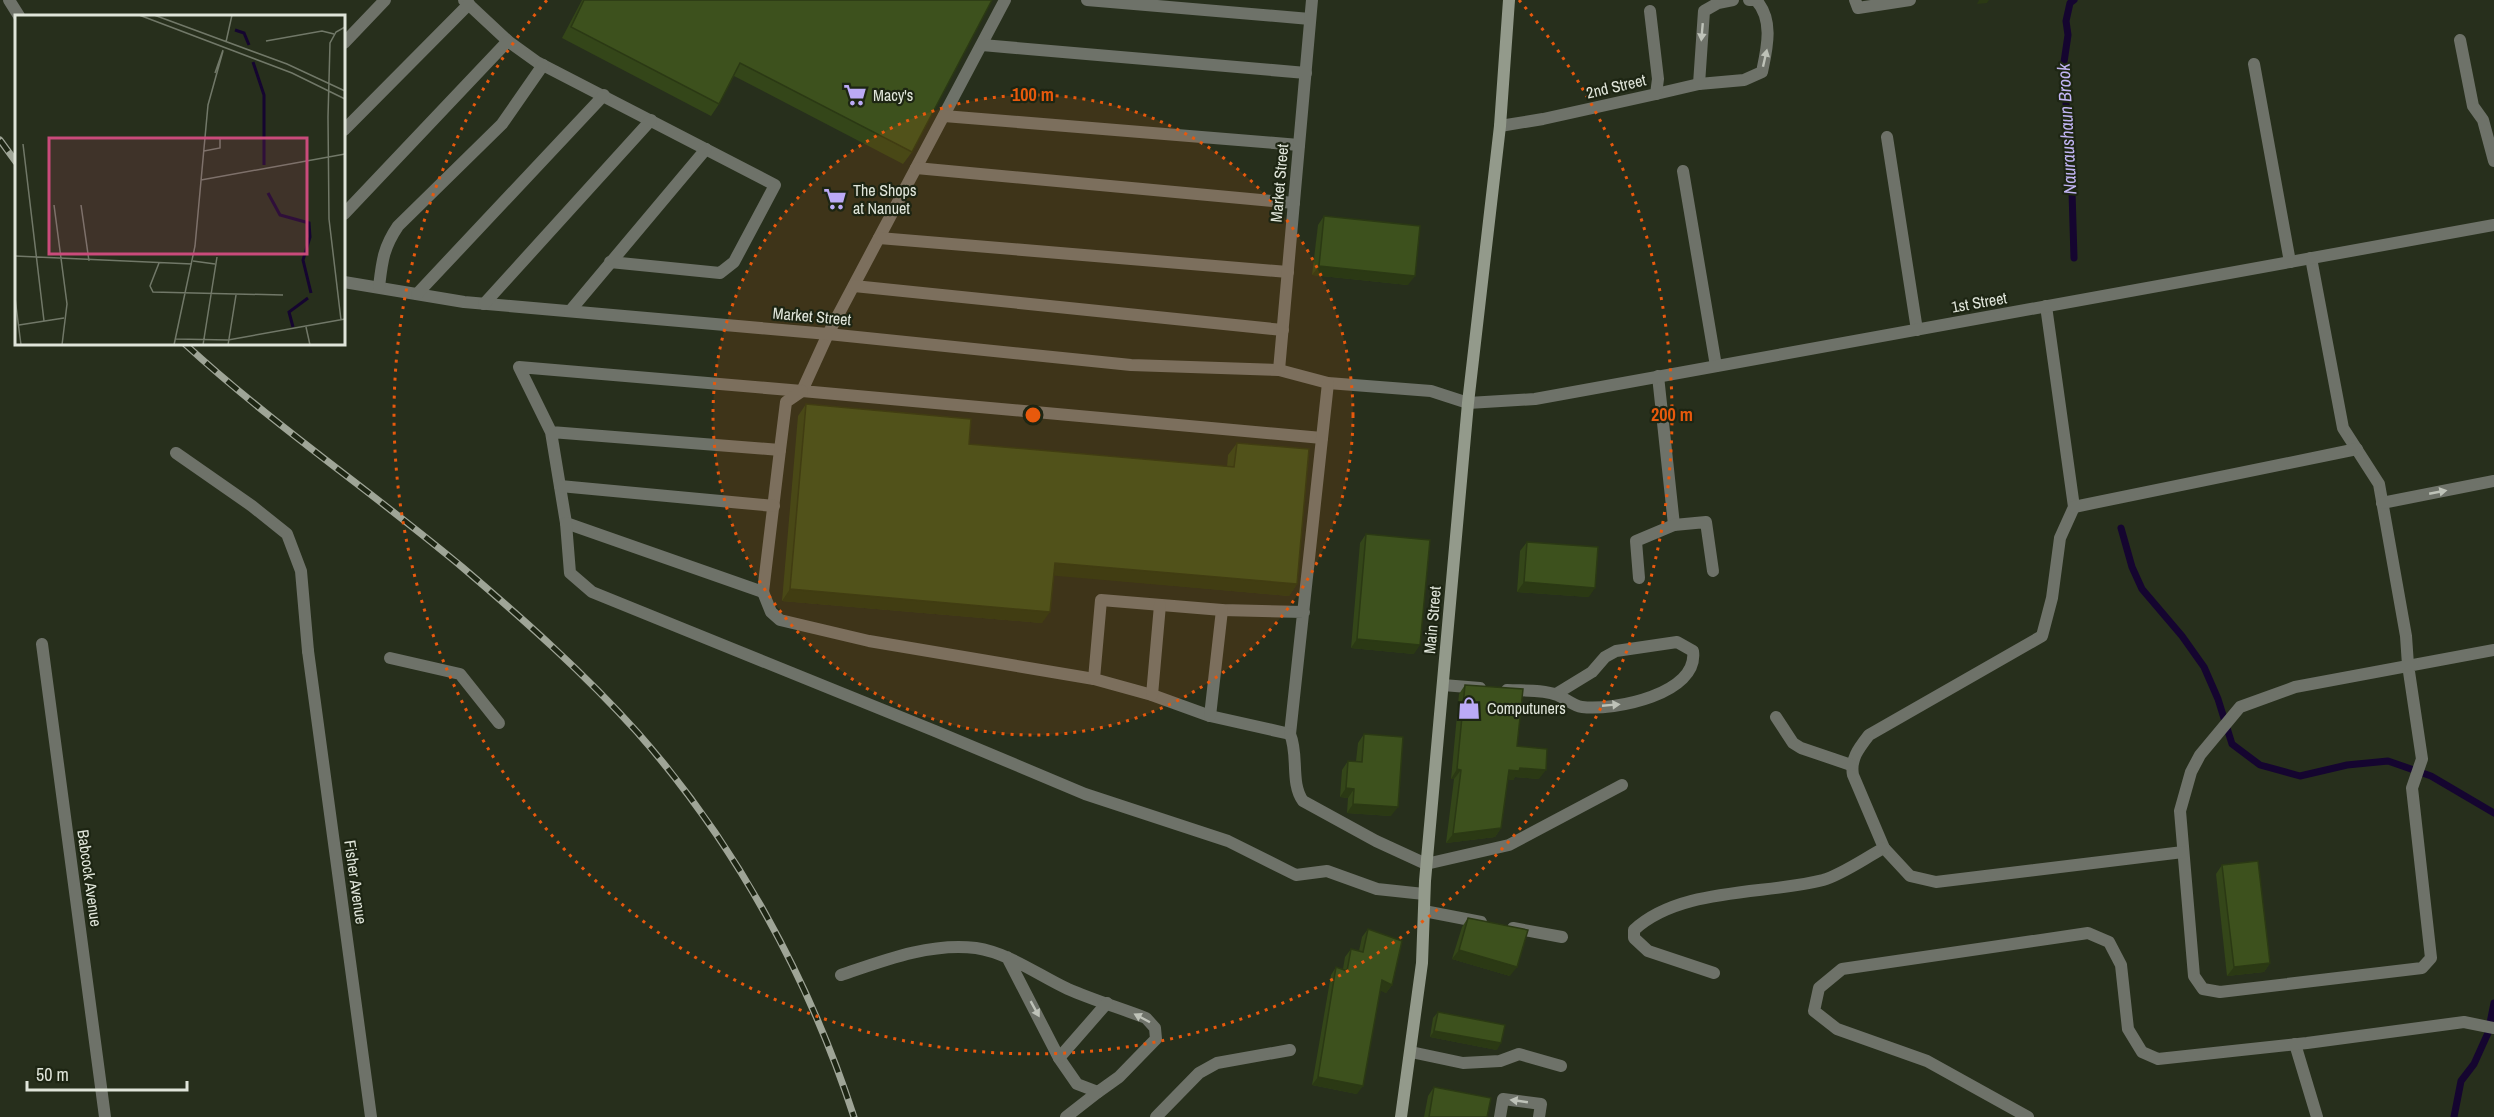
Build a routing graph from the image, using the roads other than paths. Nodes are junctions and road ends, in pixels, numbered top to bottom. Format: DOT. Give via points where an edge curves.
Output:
graph roads {
  1 [pos="9,0"];
  2 [pos="385,0"];
  3 [pos="1005,0"];
  4 [pos="1087,0"];
  5 [pos="1312,0"];
  6 [pos="1509,0"];
  7 [pos="1733,0"];
  8 [pos="1749,0"];
  9 [pos="1855,0"];
  10 [pos="1910,0"];
  11 [pos="467,2"];
  12 [pos="1650,11"];
  13 [pos="18,15"];
  14 [pos="1311,19"];
  15 [pos="2460,40"];
  16 [pos="508,41"];
  17 [pos="345,43"];
  18 [pos="982,45"];
  19 [pos="2254,64"];
  20 [pos="543,65"];
  21 [pos="1306,74"];
  22 [pos="1699,84"];
  23 [pos="1656,94"];
  24 [pos="604,96"];
  25 [pos="944,116"];
  26 [pos="651,120"];
  27 [pos="1500,126"];
  28 [pos="345,129"];
  29 [pos="1887,137"];
  30 [pos="1299,145"];
  31 [pos="706,149"];
  32 [pos="2494,161"];
  33 [pos="916,168"];
  34 [pos="1683,171"];
  35 [pos="1294,203"];
  36 [pos="345,213"];
  37 [pos="2494,225"];
  38 [pos="879,238"];
  39 [pos="2311,258"];
  40 [pos="610,262"];
  41 [pos="2290,262"];
  42 [pos="1288,272"];
  43 [pos="345,282"];
  44 [pos="854,286"];
  45 [pos="379,287"];
  46 [pos="417,294"];
  47 [pos="484,304"];
  48 [pos="2046,306"];
  49 [pos="570,311"];
  50 [pos="1283,330"];
  51 [pos="1917,330"];
  52 [pos="828,334"];
  53 [pos="1716,366"];
  54 [pos="1279,370"];
  55 [pos="1658,376"];
  56 [pos="1328,383"];
  57 [pos="801,391"];
  58 [pos="1468,404"];
  59 [pos="550,432"];
  60 [pos="1322,438"];
  61 [pos="2356,449"];
  62 [pos="780,450"];
  63 [pos="176,453"];
  64 [pos="2494,481"];
  65 [pos="560,486"];
  66 [pos="2382,503"];
  67 [pos="774,506"];
  68 [pos="2074,507"];
  69 [pos="566,523"];
  70 [pos="1674,525"];
  71 [pos="1713,571"];
  72 [pos="1639,578"];
  73 [pos="763,592"];
  74 [pos="1160,605"];
  75 [pos="1222,610"];
  76 [pos="1304,612"];
  77 [pos="42,644"];
  78 [pos="2494,650"];
  79 [pos="390,658"];
  80 [pos="2408,665"];
  81 [pos="1094,679"];
  82 [pos="1443,685"];
  83 [pos="1556,694"];
  84 [pos="1152,696"];
  85 [pos="1210,716"];
  86 [pos="1776,717"];
  87 [pos="499,723"];
  88 [pos="1290,734"];
  89 [pos="1851,765"];
  90 [pos="1622,784"];
  91 [pos="1884,848"];
  92 [pos="2183,852"];
  93 [pos="1426,864"];
  94 [pos="1424,894"];
  95 [pos="1424,911"];
  96 [pos="1562,937"];
  97 [pos="1007,957"];
  98 [pos="1714,973"];
  99 [pos="841,975"];
  100 [pos="1107,1004"];
  101 [pos="2494,1028"];
  102 [pos="2295,1044"];
  103 [pos="1290,1050"];
  104 [pos="1411,1052"];
  105 [pos="1059,1058"];
  106 [pos="1561,1066"];
  107 [pos="1098,1092"];
  108 [pos="105,1117"];
  109 [pos="371,1117"];
  110 [pos="1066,1117"];
  111 [pos="1156,1117"];
  112 [pos="1401,1117"];
  113 [pos="1500,1117"];
  114 [pos="1539,1117"];
  115 [pos="2028,1117"];
  116 [pos="2317,1117"];
  1 -- 13 [label="street"];
  2 -- 17 [label="street"];
  3 -- 18 [label="street"];
  4 -- 14 [label="street"];
  5 -- 14 [label="street, Market Street"];
  6 -- 27 [label="street, Main Street"];
  7 -- 22 [label="street, one-way" via="1704,11"];
  22 -- 8 [label="street, one-way" via="1744,80 1762,72 1768,46 1767,20 1756,0"];
  9 -- 10 [label="street" via="1858,8"];
  11 -- 16 [label="street"];
  11 -- 28 [label="street"];
  12 -- 23 [label="street, 2nd Street" via="1658,79"];
  14 -- 21 [label="street, Market Street"];
  15 -- 32 [label="street" via="2473,106 2483,120"];
  16 -- 20 [label="street"];
  16 -- 36 [label="street"];
  18 -- 21 [label="street"];
  18 -- 25 [label="street"];
  19 -- 41 [label="street"];
  20 -- 24 [label="street"];
  20 -- 45 [label="street" via="502,124 398,226 382,256"];
  21 -- 30 [label="street, Market Street"];
  22 -- 23 [label="street"];
  23 -- 27 [label="street, 2nd Street"];
  24 -- 26 [label="street"];
  24 -- 46 [label="street"];
  25 -- 30 [label="street"];
  25 -- 33 [label="street"];
  26 -- 31 [label="street"];
  26 -- 47 [label="street"];
  27 -- 58 [label="street, Main Street"];
  29 -- 51 [label="street"];
  30 -- 35 [label="street, Market Street"];
  31 -- 40 [label="street"];
  31 -- 40 [label="street" via="776,185 734,262 720,273"];
  33 -- 35 [label="street"];
  33 -- 38 [label="street"];
  34 -- 53 [label="street"];
  35 -- 42 [label="street, Market Street"];
  37 -- 39 [label="street, 1st Street"];
  38 -- 42 [label="street"];
  38 -- 44 [label="street"];
  39 -- 41 [label="street, 1st Street"];
  39 -- 61 [label="street" via="2343,428"];
  40 -- 49 [label="street"];
  41 -- 48 [label="street, 1st Street"];
  42 -- 50 [label="street, Market Street"];
  43 -- 45 [label="street, Market Street"];
  44 -- 50 [label="street"];
  44 -- 52 [label="street"];
  45 -- 46 [label="street, Market Street"];
  46 -- 47 [label="street, Market Street"];
  47 -- 49 [label="street, Market Street"];
  48 -- 51 [label="street, 1st Street"];
  48 -- 68 [label="street"];
  49 -- 52 [label="street, Market Street"];
  50 -- 54 [label="street, Market Street"];
  51 -- 53 [label="street, 1st Street"];
  52 -- 54 [label="street, Market Street" via="1131,365"];
  52 -- 57 [label="street"];
  53 -- 55 [label="street, 1st Street"];
  54 -- 56 [label="street, Market Street"];
  55 -- 58 [label="street, 1st Street" via="1535,399"];
  55 -- 70 [label="street"];
  56 -- 58 [label="street, Market Street" via="1431,391"];
  56 -- 60 [label="street"];
  57 -- 59 [label="street" via="519,367"];
  57 -- 60 [label="street"];
  57 -- 62 [label="street" via="786,402"];
  58 -- 82 [label="street, Main Street"];
  59 -- 62 [label="street"];
  59 -- 65 [label="street"];
  60 -- 76 [label="street"];
  61 -- 66 [label="street" via="2379,484"];
  61 -- 68 [label="street"];
  62 -- 67 [label="street"];
  63 -- 109 [label="street, Fisher Avenue" via="287,534 301,571 308,651"];
  66 -- 64 [label="street, one-way"];
  65 -- 67 [label="street"];
  65 -- 69 [label="street"];
  66 -- 80 [label="street"];
  67 -- 73 [label="street"];
  68 -- 89 [label="street" via="2060,538 2042,636 1869,735"];
  69 -- 73 [label="street"];
  69 -- 94 [label="street" via="570,573 592,591 1085,795 1228,841 1296,875 1327,871 1377,889"];
  70 -- 71 [label="street" via="1706,522"];
  70 -- 72 [label="street" via="1636,542"];
  73 -- 81 [label="street" via="771,612 780,620 869,641"];
  74 -- 75 [label="street"];
  74 -- 81 [label="street" via="1101,600"];
  74 -- 84 [label="street"];
  75 -- 76 [label="street"];
  75 -- 85 [label="street"];
  76 -- 88 [label="street"];
  77 -- 108 [label="street, Babcock Avenue"];
  78 -- 80 [label="street"];
  79 -- 87 [label="street" via="460,674"];
  80 -- 92 [label="street" via="2295,687 2240,707 2200,755 2191,772 2180,811"];
  80 -- 92 [label="street" via="2422,759 2412,788 2431,958 2422,968 2220,992 2203,988 2194,976"];
  81 -- 84 [label="street"];
  82 -- 83 [label="street"];
  82 -- 93 [label="street, Main Street"];
  83 -- 83 [label="street, one-way" via="1580,708 1656,696 1682,681 1694,661 1693,651 1677,642 1616,651 1592,672"];
  84 -- 85 [label="street"];
  85 -- 88 [label="street"];
  86 -- 89 [label="street" via="1793,743"];
  88 -- 93 [label="street" via="1295,745 1298,792 1303,801"];
  89 -- 91 [label="street" via="1864,806"];
  90 -- 93 [label="street" via="1509,844"];
  91 -- 92 [label="street" via="1910,876 1936,882"];
  91 -- 98 [label="street" via="1824,879 1700,900 1668,909 1634,930 1634,938 1648,951"];
  93 -- 94 [label="street, Main Street"];
  94 -- 95 [label="street, Main Street"];
  95 -- 96 [label="street"];
  95 -- 104 [label="street, Main Street"];
  97 -- 99 [label="street" via="964,947 902,953"];
  97 -- 100 [label="street"];
  97 -- 105 [label="street, one-way"];
  100 -- 105 [label="street"];
  107 -- 100 [label="street, one-way" via="1119,1077 1157,1034 1146,1018"];
  101 -- 102 [label="street" via="2464,1022"];
  102 -- 115 [label="street" via="2158,1059 2142,1052 2128,1029 2121,965 2109,942 2088,933 1842,969 1819,987 1814,1011 1837,1029 1927,1061"];
  102 -- 116 [label="street"];
  103 -- 111 [label="street" via="1217,1063 1198,1073"];
  104 -- 106 [label="street" via="1464,1063 1500,1061 1519,1053"];
  104 -- 112 [label="street, Main Street"];
  105 -- 107 [label="street" via="1077,1084"];
  107 -- 110 [label="street"];
  114 -- 113 [label="street, one-way" via="1541,1104 1503,1099"];
}
